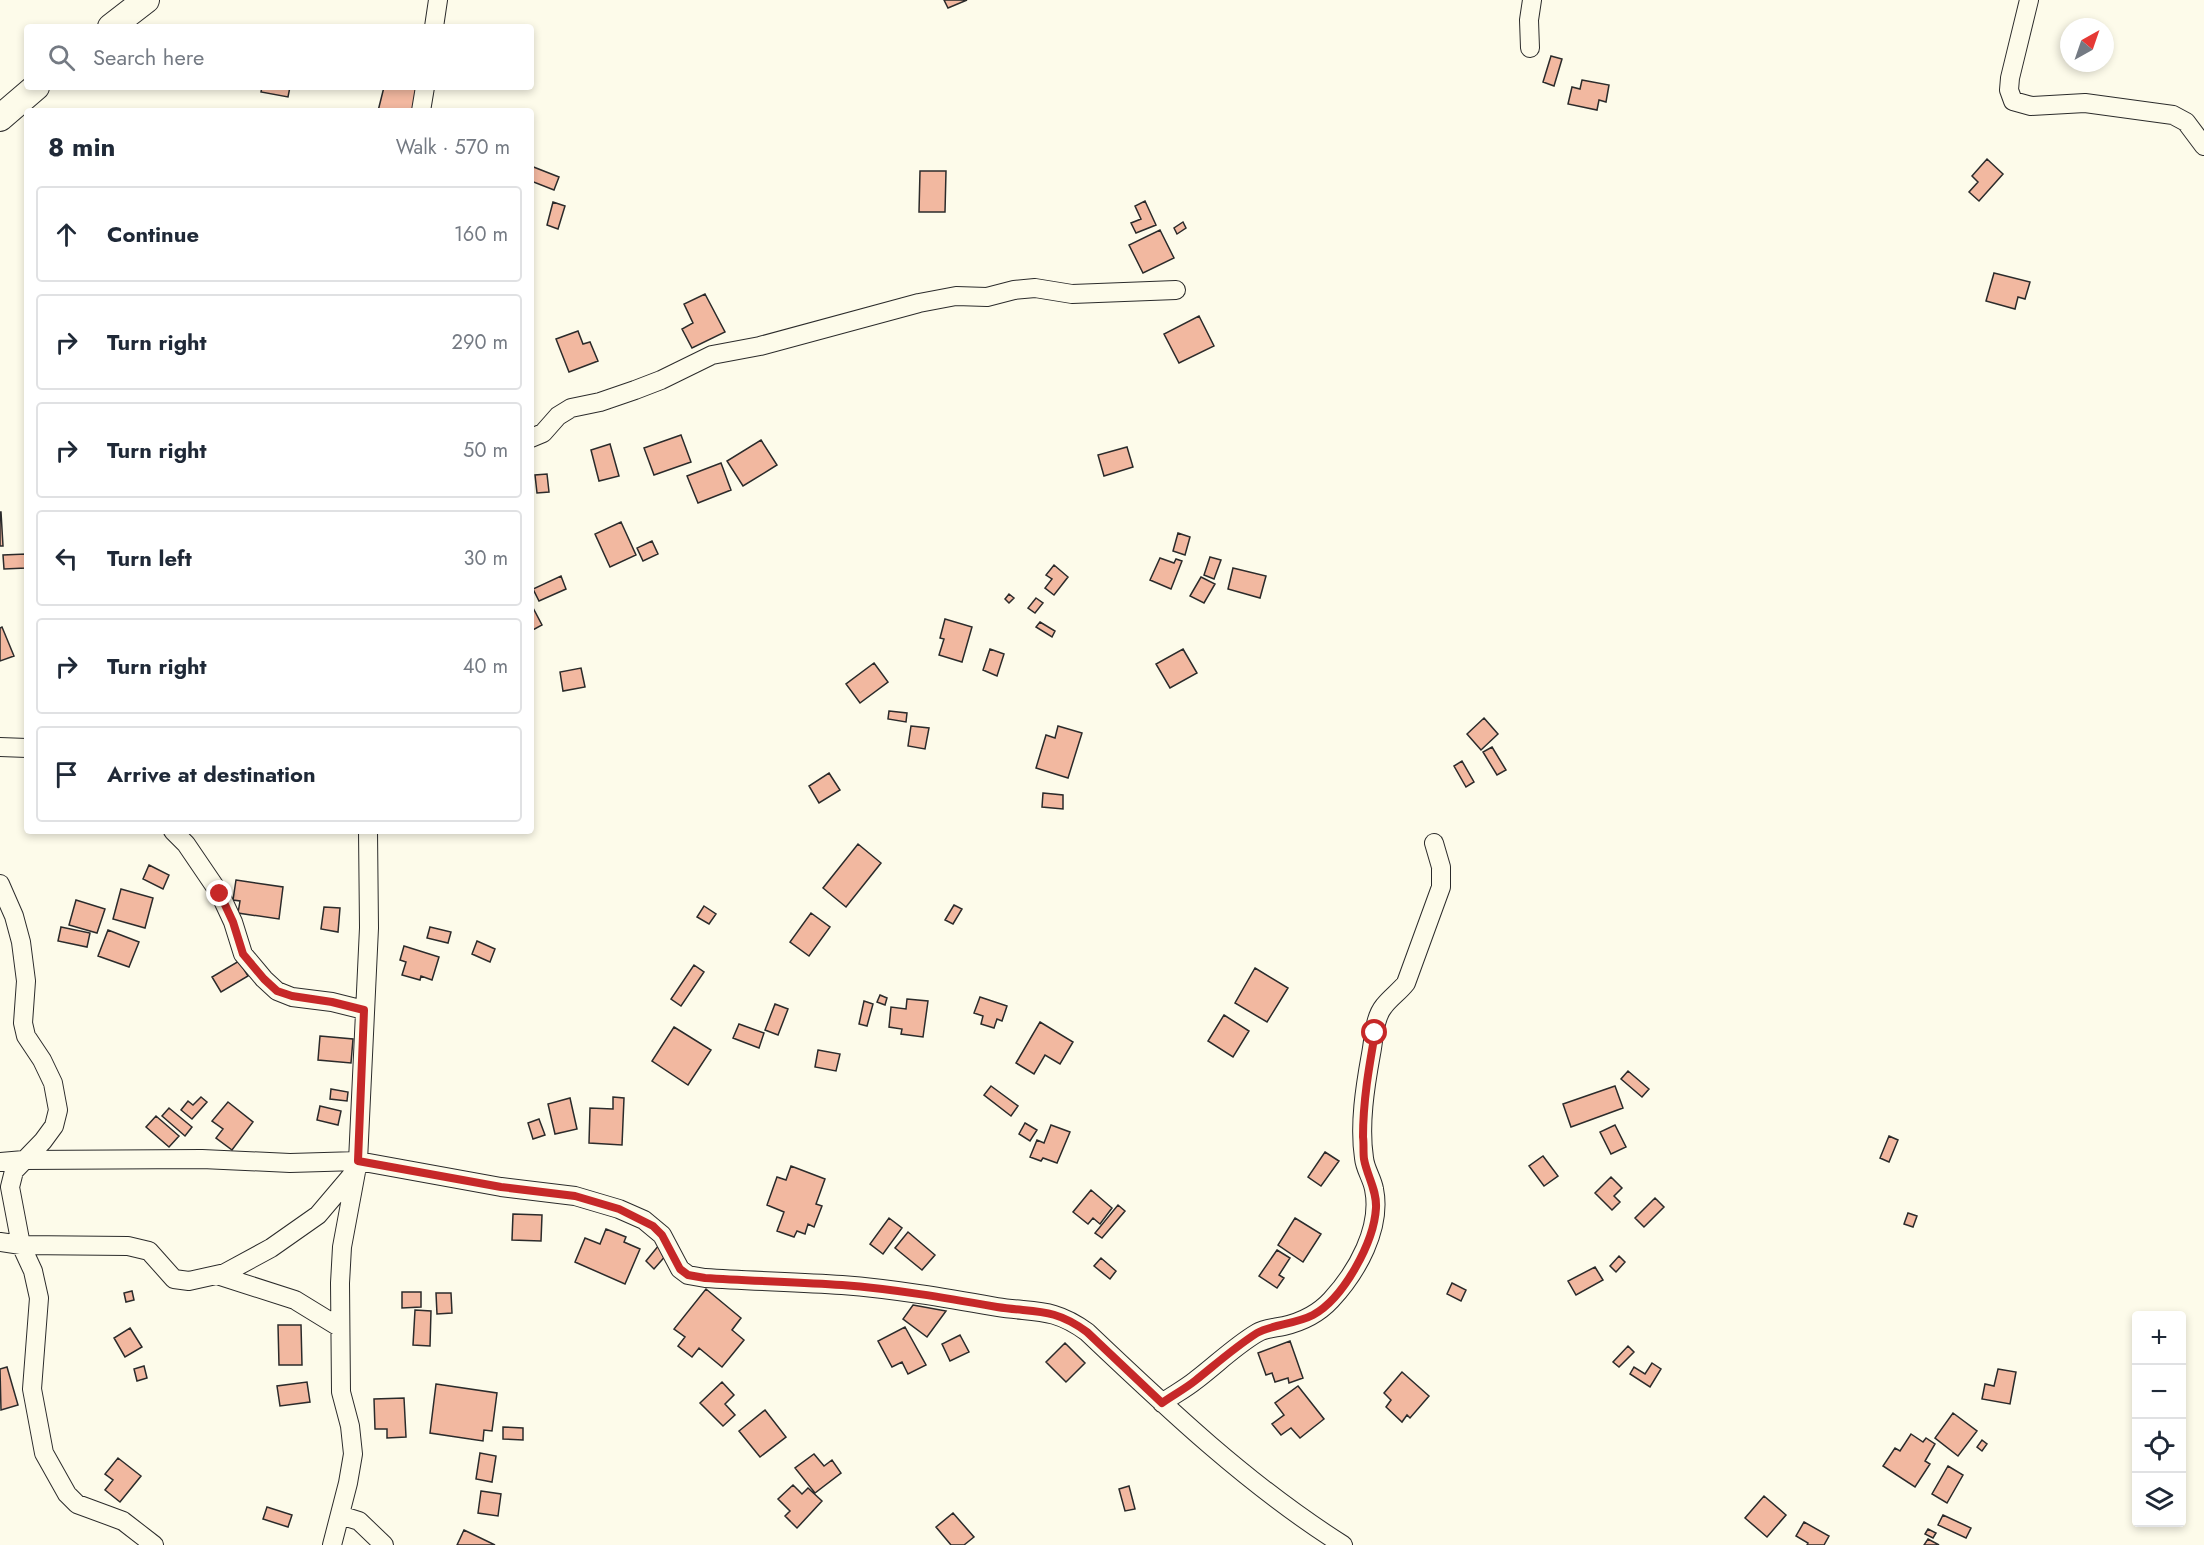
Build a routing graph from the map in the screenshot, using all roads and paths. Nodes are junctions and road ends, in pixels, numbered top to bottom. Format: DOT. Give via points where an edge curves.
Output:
graph roads {
  1 [pos="146,0"];
  2 [pos="438,0"];
  3 [pos="1532,0"];
  4 [pos="2030,0"];
  5 [pos="115,24"];
  6 [pos="434,24"];
  7 [pos="1530,48"];
  8 [pos="33,90"];
  9 [pos="425,90"];
  10 [pos="422,108"];
  11 [pos="0,118"];
  12 [pos="2204,146"];
  13 [pos="1176,290"];
  14 [pos="534,437"];
  15 [pos="0,747"];
  16 [pos="24,748"];
  17 [pos="176,834"];
  18 [pos="368,834"];
  19 [pos="1434,843"];
  20 [pos="0,884"];
  21 [pos="364,1010"];
  22 [pos="24,1160"];
  23 [pos="0,1162"];
  24 [pos="358,1165"];
  25 [pos="0,1242"];
  26 [pos="21,1245"];
  27 [pos="217,1275"];
  28 [pos="339,1327"];
  29 [pos="1162,1403"];
  30 [pos="340,1515"];
  31 [pos="154,1545"];
  32 [pos="332,1545"];
  33 [pos="384,1545"];
  34 [pos="1343,1545"];
  1 -- 5 [label="main road"];
  2 -- 6 [label="street"];
  3 -- 7 [label="street"];
  4 -- 12 [label="street" via="2010,78 2013,100 2031,106 2085,103 2173,115 2186,122"];
  8 -- 11 [label="main road"];
  9 -- 10 [label="street"];
  13 -- 14 [label="street" via="1072,294 1035,288 919,303 712,355 635,390 571,408"];
  15 -- 16 [label="street"];
  17 -- 21 [label="street" via="220,894 243,954 264,979 277,991 292,996"];
  18 -- 21 [label="street" via="369,928"];
  19 -- 29 [label="street" via="1441,867 1441,886 1406,983 1379,1013 1375,1033 1363,1118 1364,1159 1376,1208 1356,1269 1314,1314 1260,1331"];
  20 -- 22 [label="street" via="21,942 26,1036 53,1083 58,1110 44,1141"];
  21 -- 24 [label="street"];
  22 -- 23 [label="street"];
  22 -- 24 [label="street" via="202,1159"];
  22 -- 26 [label="street" via="14,1171 10,1187"];
  24 -- 27 [label="street" via="318,1215 271,1248"];
  24 -- 28 [label="street" via="342,1247"];
  24 -- 29 [label="street" via="575,1196 619,1209 653,1226 680,1269 688,1275 844,1285 1046,1311 1087,1332"];
  25 -- 26 [label="street"];
  26 -- 27 [label="street" via="128,1246 149,1251 174,1279 189,1281"];
  26 -- 31 [label="street" via="33,1271 39,1298 32,1389 44,1453 77,1504 123,1521"];
  27 -- 28 [label="street" via="295,1300"];
  28 -- 30 [label="street" via="340,1392 353,1454"];
  29 -- 34 [label="street" via="1278,1501"];
  30 -- 32 [label="street"];
  30 -- 33 [label="street" via="359,1521"];
}
